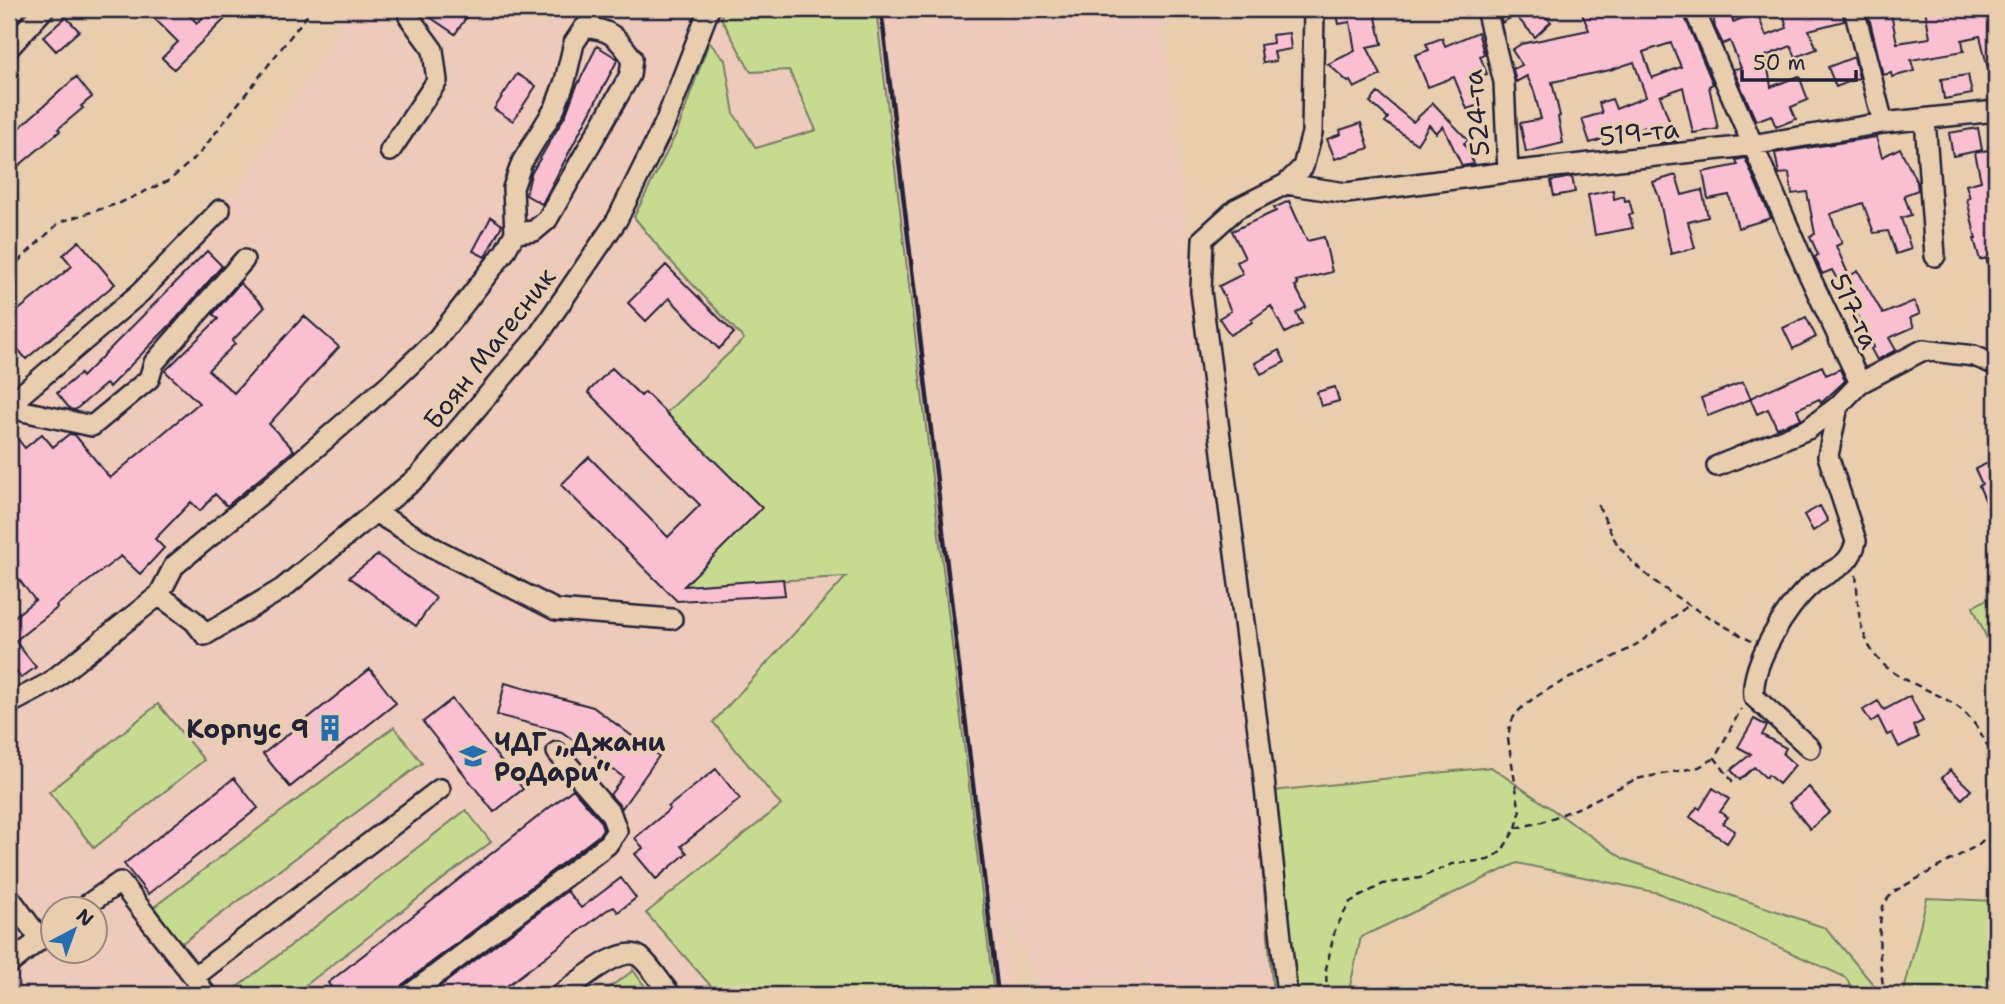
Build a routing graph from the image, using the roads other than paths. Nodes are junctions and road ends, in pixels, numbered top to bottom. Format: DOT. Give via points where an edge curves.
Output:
graph roads {
  1 [pos="44,9"];
  2 [pos="408,9"];
  3 [pos="709,9"];
  4 [pos="1314,9"];
  5 [pos="1486,9"];
  6 [pos="1694,9"];
  7 [pos="1854,9"];
  8 [pos="9,48"];
  9 [pos="1996,111"];
  10 [pos="1925,119"];
  11 [pos="1883,123"];
  12 [pos="1754,143"];
  13 [pos="390,151"];
  14 [pos="1508,172"];
  15 [pos="1286,184"];
  16 [pos="220,210"];
  17 [pos="515,233"];
  18 [pos="1935,256"];
  19 [pos="244,260"];
  20 [pos="1996,365"];
  21 [pos="1860,383"];
  22 [pos="12,403"];
  23 [pos="1838,406"];
  24 [pos="1717,466"];
  25 [pos="376,512"];
  26 [pos="159,595"];
  27 [pos="672,619"];
  28 [pos="9,704"];
  29 [pos="1810,748"];
  30 [pos="557,752"];
  31 [pos="440,789"];
  32 [pos="100,895"];
  33 [pos="9,897"];
  34 [pos="38,927"];
  35 [pos="38,941"];
  36 [pos="9,964"];
  37 [pos="194,977"];
  38 [pos="206,995"];
  39 [pos="409,995"];
  40 [pos="560,995"];
  41 [pos="671,995"];
  42 [pos="1287,995"];
  1 -- 8 [label="street"];
  2 -- 13 [label="street" via="433,50 437,81"];
  3 -- 25 [label="street, Боян Магесник" via="665,123 617,220 538,336 419,476"];
  4 -- 15 [label="street" via="1312,133 1303,167"];
  5 -- 14 [label="street, 524-та" via="1504,82"];
  6 -- 12 [label="street, 517-та"];
  7 -- 11 [label="street"];
  9 -- 10 [label="street, 519-та"];
  10 -- 11 [label="street, 519-та"];
  10 -- 18 [label="street"];
  11 -- 12 [label="street, 519-та"];
  12 -- 14 [label="street, 519-та"];
  12 -- 21 [label="street, 517-та"];
  14 -- 15 [label="street, 519-та" via="1346,194"];
  15 -- 42 [label="street" via="1236,209 1203,239 1202,290"];
  16 -- 22 [label="street" via="141,292"];
  17 -- 17 [label="street" via="513,188 522,162 555,108 573,43 584,28 601,28 620,40 632,58 630,75 547,220 534,231"];
  17 -- 26 [label="street" via="437,339 174,566"];
  19 -- 22 [label="street" via="154,363 149,379 92,426 23,411"];
  20 -- 21 [label="street" via="1974,356 1923,350"];
  21 -- 23 [label="street, 517-та"];
  23 -- 24 [label="street, 517-та" via="1808,429"];
  23 -- 29 [label="street" via="1828,456 1856,541 1853,554 1792,603 1753,684 1754,697"];
  25 -- 26 [label="street, Боян Магесник" via="282,589 205,635"];
  25 -- 27 [label="street" via="436,549 556,610"];
  26 -- 28 [label="street" via="49,683"];
  30 -- 39 [label="street" via="611,814 617,831 607,845"];
  31 -- 37 [label="street"];
  32 -- 37 [label="street" via="120,881"];
  33 -- 34 [label="street"];
  35 -- 36 [label="street"];
  37 -- 38 [label="street"];
  40 -- 41 [label="street" via="626,953 638,956"];
}
